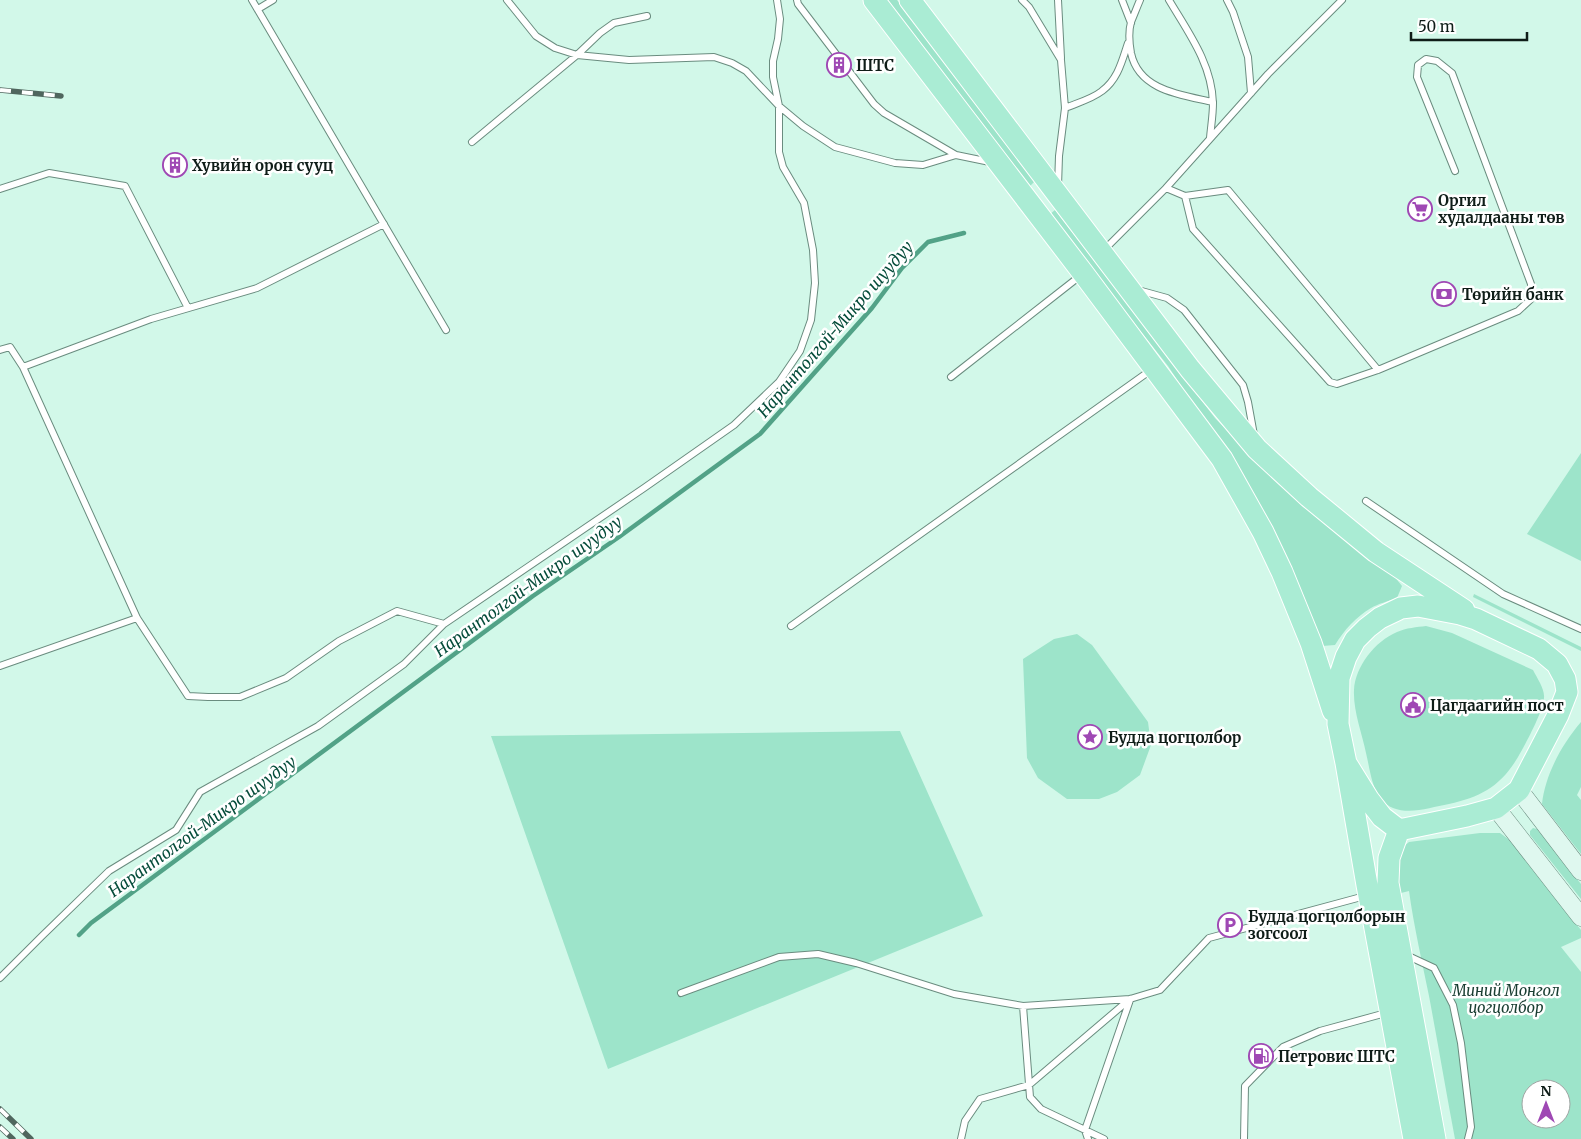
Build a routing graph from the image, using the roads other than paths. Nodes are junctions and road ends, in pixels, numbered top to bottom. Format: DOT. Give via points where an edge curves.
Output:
graph roads {
  1 [pos="252,0"];
  2 [pos="273,0"];
  3 [pos="507,0"];
  4 [pos="777,0"];
  5 [pos="798,0"];
  6 [pos="874,0"];
  7 [pos="910,0"];
  8 [pos="1022,0"];
  9 [pos="1058,0"];
  10 [pos="1122,0"];
  11 [pos="1140,0"];
  12 [pos="1169,0"];
  13 [pos="1227,0"];
  14 [pos="1342,0"];
  15 [pos="258,9"];
  16 [pos="647,16"];
  17 [pos="1131,23"];
  18 [pos="1128,41"];
  19 [pos="577,55"];
  20 [pos="1061,60"];
  21 [pos="1251,92"];
  22 [pos="1213,102"];
  23 [pos="779,106"];
  24 [pos="1066,108"];
  25 [pos="1209,139"];
  26 [pos="472,142"];
  27 [pos="956,155"];
  28 [pos="999,163"];
  29 [pos="1455,172"];
  30 [pos="1166,188"];
  31 [pos="0,189"];
  32 [pos="1054,189"];
  33 [pos="1185,196"];
  34 [pos="1028,200"];
  35 [pos="384,224"];
  36 [pos="1102,252"];
  37 [pos="1083,273"];
  38 [pos="1128,287"];
  39 [pos="188,308"];
  40 [pos="446,330"];
  41 [pos="0,350"];
  42 [pos="24,367"];
  43 [pos="1154,368"];
  44 [pos="1378,370"];
  45 [pos="951,377"];
  46 [pos="1257,449"];
  47 [pos="1366,501"];
  48 [pos="137,618"];
  49 [pos="1476,619"];
  50 [pos="444,624"];
  51 [pos="791,626"];
  52 [pos="1581,630"];
  53 [pos="0,666"];
  54 [pos="1338,724"];
  55 [pos="1346,763"];
  56 [pos="1519,790"];
  57 [pos="1496,808"];
  58 [pos="1399,830"];
  59 [pos="1581,871"];
  60 [pos="1368,895"];
  61 [pos="1581,917"];
  62 [pos="1401,952"];
  63 [pos="0,978"];
  64 [pos="681,994"];
  65 [pos="1130,999"];
  66 [pos="1023,1006"];
  67 [pos="1390,1012"];
  68 [pos="1029,1085"];
  69 [pos="1085,1130"];
  70 [pos="962,1139"];
  71 [pos="1088,1139"];
  72 [pos="1104,1139"];
  73 [pos="1244,1139"];
  74 [pos="1414,1139"];
  75 [pos="1435,1139"];
  76 [pos="1468,1139"];
  1 -- 15 [label="lane"];
  2 -- 15 [label="lane"];
  3 -- 19 [label="lane" via="536,36 555,48"];
  4 -- 23 [label="lane" via="780,19 773,78"];
  5 -- 27 [label="lane" via="874,104"];
  6 -- 28 [label="highway"];
  7 -- 32 [label="highway"];
  8 -- 20 [label="lane"];
  9 -- 20 [label="lane"];
  10 -- 17 [label="lane"];
  11 -- 17 [label="lane"];
  12 -- 22 [label="lane" via="1198,48 1208,73"];
  13 -- 21 [label="lane" via="1248,57"];
  14 -- 21 [label="lane"];
  15 -- 35 [label="lane"];
  16 -- 19 [label="lane" via="614,23"];
  17 -- 18 [label="lane"];
  18 -- 22 [label="lane" via="1133,61 1150,83 1164,90"];
  18 -- 24 [label="lane" via="1113,81 1101,92"];
  19 -- 23 [label="lane" via="629,60 714,58 746,71"];
  19 -- 26 [label="lane"];
  20 -- 24 [label="lane"];
  21 -- 25 [label="lane"];
  22 -- 25 [label="lane"];
  23 -- 27 [label="lane" via="835,147 894,163 923,165"];
  23 -- 50 [label="lane" via="779,152 783,167 804,203 813,250 815,283 811,320 800,351 779,382 734,425"];
  24 -- 32 [label="lane"];
  25 -- 30 [label="lane"];
  27 -- 28 [label="lane"];
  28 -- 34 [label="highway"];
  29 -- 44 [label="lane" via="1417,78 1418,66 1426,59 1437,61 1452,73 1530,284 1530,299 1518,311"];
  30 -- 33 [label="lane"];
  30 -- 36 [label="lane"];
  31 -- 39 [label="lane" via="49,172 125,186"];
  32 -- 34 [label="highway"];
  32 -- 36 [label="highway"];
  33 -- 44 [label="lane" via="1228,190"];
  33 -- 44 [label="lane" via="1193,229 1330,382 1337,384"];
  34 -- 37 [label="highway"];
  35 -- 39 [label="lane" via="257,288"];
  35 -- 40 [label="lane"];
  36 -- 38 [label="highway"];
  37 -- 43 [label="highway"];
  37 -- 45 [label="lane"];
  38 -- 46 [label="highway" via="1190,369"];
  38 -- 46 [label="lane" via="1167,298 1184,310 1243,385"];
  39 -- 42 [label="lane"];
  41 -- 42 [label="lane" via="10,347"];
  42 -- 48 [label="lane"];
  43 -- 51 [label="lane"];
  43 -- 54 [label="highway" via="1222,459 1264,532 1311,643"];
  46 -- 49 [label="highway" via="1376,552"];
  47 -- 52 [label="lane" via="1503,594"];
  48 -- 50 [label="lane" via="188,696 208,697 240,697 286,678 339,641 398,611"];
  48 -- 53 [label="lane"];
  49 -- 54 [label="highway" via="1418,606 1401,608 1380,618 1355,640 1346,657 1340,678"];
  49 -- 56 [label="highway" via="1539,649 1558,664 1564,679 1567,692 1558,715"];
  50 -- 63 [label="lane" via="404,664 318,726 200,792 176,830 109,871"];
  54 -- 55 [label="highway"];
  55 -- 58 [label="highway" via="1382,817"];
  55 -- 60 [label="highway"];
  56 -- 57 [label="highway"];
  56 -- 59 [label="main road"];
  57 -- 58 [label="highway"];
  57 -- 61 [label="main road"];
  58 -- 62 [label="highway" via="1389,858 1388,883"];
  60 -- 65 [label="lane" via="1209,938 1160,990"];
  60 -- 67 [label="highway"];
  62 -- 75 [label="highway"];
  62 -- 76 [label="lane" via="1434,968 1453,1005 1462,1043 1471,1127"];
  64 -- 66 [label="lane" via="779,957 818,954 856,962 954,994"];
  65 -- 66 [label="lane"];
  65 -- 68 [label="lane"];
  65 -- 69 [label="lane"];
  66 -- 68 [label="lane"];
  67 -- 73 [label="lane" via="1320,1031 1283,1047 1245,1086"];
  67 -- 74 [label="highway"];
  68 -- 69 [label="lane" via="1030,1097 1041,1109"];
  68 -- 70 [label="lane" via="980,1099 965,1121"];
  69 -- 71 [label="lane"];
  69 -- 72 [label="lane"];
}
